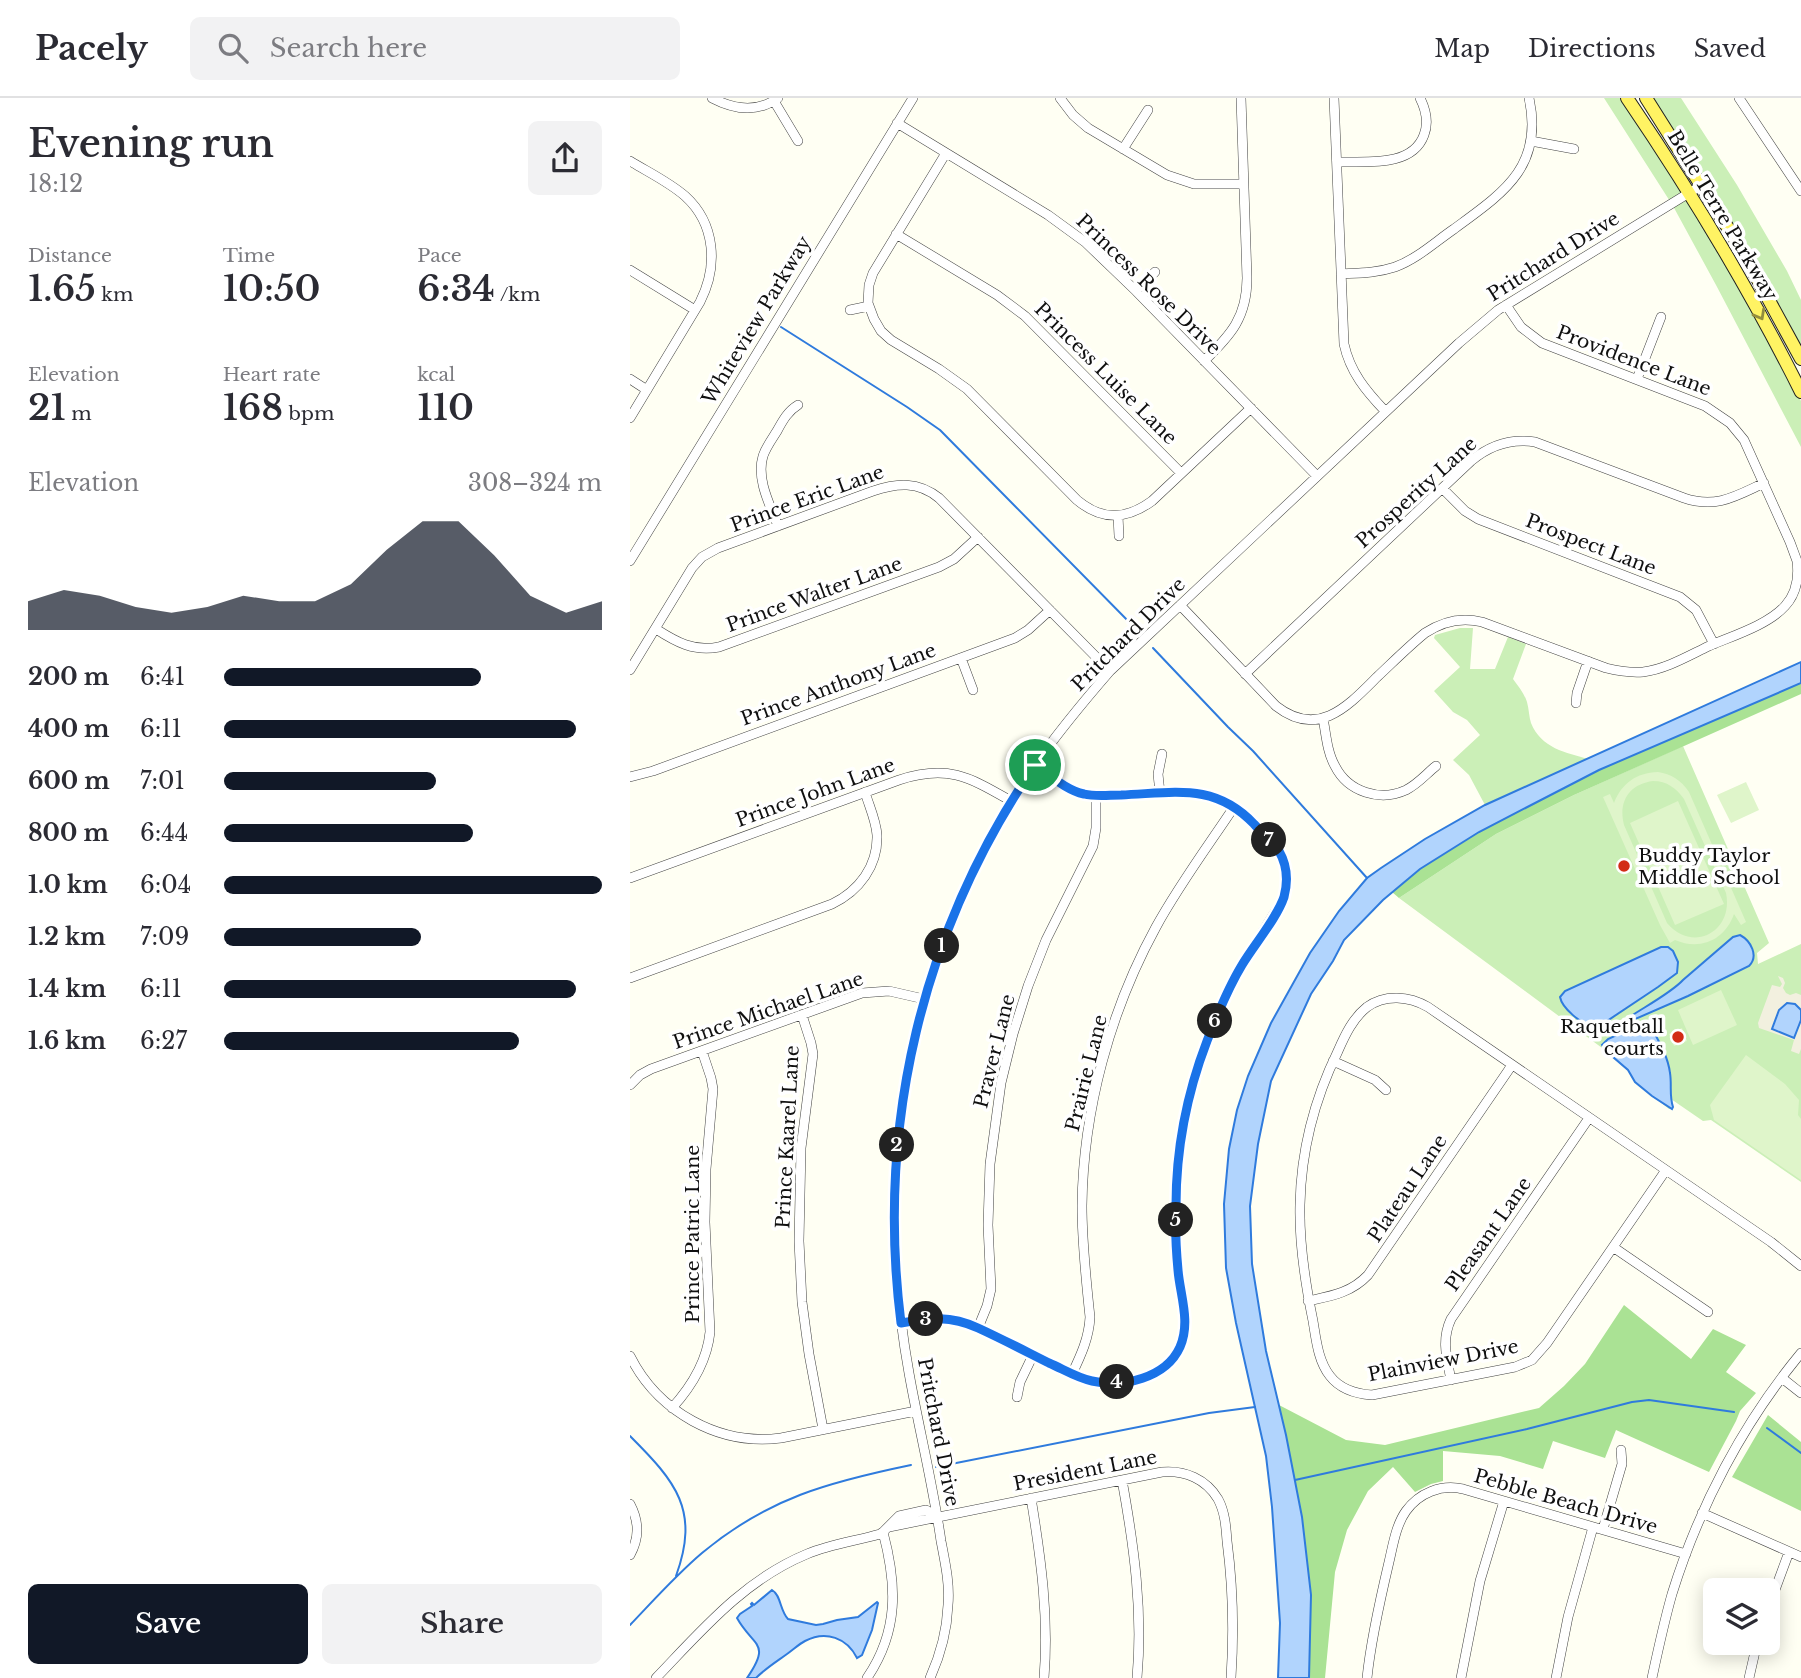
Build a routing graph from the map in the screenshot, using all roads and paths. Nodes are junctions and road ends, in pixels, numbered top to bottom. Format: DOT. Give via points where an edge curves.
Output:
graph roads {
  1 [pos="712,98"];
  2 [pos="913,98"];
  3 [pos="1060,98"];
  4 [pos="1241,98"];
  5 [pos="1334,98"];
  6 [pos="1420,98"];
  7 [pos="1530,98"];
  8 [pos="1627,98"];
  9 [pos="1646,98"];
  10 [pos="1739,98"];
  11 [pos="776,99"];
  12 [pos="1148,110"];
  13 [pos="897,123"];
  14 [pos="798,141"];
  15 [pos="1531,141"];
  16 [pos="1123,149"];
  17 [pos="1574,149"];
  18 [pos="946,153"];
  19 [pos="630,161"];
  20 [pos="1337,162"];
  21 [pos="1244,184"];
  22 [pos="1702,185"];
  23 [pos="1801,191"];
  24 [pos="1689,192"];
  25 [pos="896,234"];
  26 [pos="630,270"];
  27 [pos="1155,272"];
  28 [pos="1341,274"];
  29 [pos="1136,291"];
  30 [pos="1506,305"];
  31 [pos="869,306"];
  32 [pos="695,310"];
  33 [pos="850,310"];
  34 [pos="1661,317"];
  35 [pos="1801,359"];
  36 [pos="1204,361"];
  37 [pos="630,379"];
  38 [pos="1637,380"];
  39 [pos="647,390"];
  40 [pos="1801,392"];
  41 [pos="798,405"];
  42 [pos="1251,408"];
  43 [pos="1385,411"];
  44 [pos="630,418"];
  45 [pos="1181,473"];
  46 [pos="1317,476"];
  47 [pos="1764,483"];
  48 [pos="1443,489"];
  49 [pos="1118,516"];
  50 [pos="778,526"];
  51 [pos="1119,536"];
  52 [pos="978,537"];
  53 [pos="630,561"];
  54 [pos="1180,605"];
  55 [pos="1050,610"];
  56 [pos="656,629"];
  57 [pos="1714,644"];
  58 [pos="961,658"];
  59 [pos="1588,662"];
  60 [pos="630,670"];
  61 [pos="1110,671"];
  62 [pos="1244,674"];
  63 [pos="973,690"];
  64 [pos="1576,704"];
  65 [pos="1323,718"];
  66 [pos="1162,754"];
  67 [pos="1035,765"];
  68 [pos="1436,766"];
  69 [pos="630,776"];
  70 [pos="865,792"];
  71 [pos="1160,793"];
  72 [pos="1096,796"];
  73 [pos="1011,801"];
  74 [pos="1234,807"];
  75 [pos="630,878"];
  76 [pos="630,978"];
  77 [pos="924,999"];
  78 [pos="802,1014"];
  79 [pos="702,1051"];
  80 [pos="1333,1061"];
  81 [pos="1512,1065"];
  82 [pos="630,1085"];
  83 [pos="1386,1090"];
  84 [pos="1589,1118"];
  85 [pos="1666,1170"];
  86 [pos="1613,1247"];
  87 [pos="1801,1266"];
  88 [pos="1308,1301"];
  89 [pos="1708,1312"];
  90 [pos="901,1323"];
  91 [pos="978,1328"];
  92 [pos="1801,1353"];
  93 [pos="1033,1355"];
  94 [pos="630,1356"];
  95 [pos="1072,1374"];
  96 [pos="1782,1378"];
  97 [pos="1451,1380"];
  98 [pos="1801,1393"];
  99 [pos="1017,1397"];
  100 [pos="672,1409"];
  101 [pos="916,1411"];
  102 [pos="823,1429"];
  103 [pos="1620,1450"];
  104 [pos="1122,1480"];
  105 [pos="1031,1499"];
  106 [pos="1504,1501"];
  107 [pos="630,1504"];
  108 [pos="1702,1513"];
  109 [pos="938,1517"];
  110 [pos="1598,1528"];
  111 [pos="886,1529"];
  112 [pos="1789,1552"];
  113 [pos="1686,1554"];
  114 [pos="630,1555"];
  115 [pos="1801,1557"];
  116 [pos="1779,1578"];
  117 [pos="1754,1655"];
  118 [pos="656,1678"];
  119 [pos="867,1678"];
  120 [pos="930,1678"];
  121 [pos="1044,1678"];
  122 [pos="1138,1678"];
  123 [pos="1231,1678"];
  124 [pos="1367,1678"];
  125 [pos="1461,1678"];
  126 [pos="1556,1678"];
  127 [pos="1652,1678"];
  128 [pos="1749,1678"];
  1 -- 11 [label="street" via="746,108"];
  2 -- 13 [label="street, Whiteview Parkway"];
  3 -- 16 [label="street" via="1082,124"];
  4 -- 21 [label="street"];
  5 -- 20 [label="street"];
  6 -- 20 [label="street" via="1427,124 1413,150 1394,159"];
  7 -- 15 [label="street"];
  8 -- 24 [label="main road, Belle Terre Parkway"];
  9 -- 22 [label="main road, Belle Terre Parkway"];
  10 -- 23 [label="street"];
  11 -- 14 [label="street"];
  12 -- 16 [label="street"];
  13 -- 18 [label="street, Princess Rose Drive"];
  13 -- 53 [label="street, Whiteview Parkway"];
  15 -- 17 [label="street"];
  15 -- 28 [label="street" via="1504,191 1425,250 1387,269"];
  16 -- 21 [label="street" via="1183,181"];
  18 -- 25 [label="street"];
  18 -- 29 [label="street, Princess Rose Drive" via="1068,228"];
  19 -- 32 [label="street" via="683,194 705,224 712,265 708,287"];
  20 -- 28 [label="street"];
  21 -- 36 [label="street" via="1244,303 1230,335"];
  22 -- 24 [label="street, Pritchard Drive"];
  22 -- 35 [label="main road, Belle Terre Parkway"];
  24 -- 30 [label="street, Pritchard Drive"];
  24 -- 40 [label="main road, Belle Terre Parkway, one-way"];
  25 -- 31 [label="street" via="871,277"];
  25 -- 45 [label="street, Princess Luise Lane" via="1026,316"];
  26 -- 32 [label="street"];
  27 -- 29 [label="street"];
  28 -- 43 [label="street" via="1347,355 1363,387"];
  29 -- 36 [label="street, Princess Rose Drive"];
  30 -- 38 [label="street, Providence Lane" via="1538,341"];
  30 -- 43 [label="street, Pritchard Drive"];
  31 -- 33 [label="street"];
  31 -- 49 [label="street" via="884,334 967,389 1077,500 1098,513"];
  32 -- 39 [label="street"];
  34 -- 38 [label="street"];
  36 -- 42 [label="street, Princess Rose Drive"];
  37 -- 39 [label="street"];
  38 -- 47 [label="street, Providence Lane" via="1724,418 1744,440"];
  39 -- 44 [label="street"];
  41 -- 50 [label="street" via="785,417 762,458 763,486"];
  42 -- 45 [label="street"];
  42 -- 46 [label="street, Princess Rose Drive"];
  43 -- 46 [label="street, Pritchard Drive"];
  45 -- 49 [label="street" via="1146,505"];
  46 -- 54 [label="street, Pritchard Drive"];
  47 -- 48 [label="street, Prosperity Lane" via="1725,501 1696,502 1522,440 1483,451"];
  47 -- 57 [label="street, Providence Lane" via="1796,555 1796,586 1790,601 1776,614"];
  48 -- 57 [label="street, Prospect Lane" via="1473,517 1680,597 1696,610"];
  48 -- 62 [label="street, Prosperity Lane"];
  49 -- 51 [label="street"];
  50 -- 52 [label="street, Prince Eric Lane" via="881,488 906,484 936,495"];
  50 -- 56 [label="street, Prince Eric Lane" via="702,557"];
  52 -- 55 [label="street, Prince Eric Lane"];
  52 -- 56 [label="street, Prince Walter Lane" via="939,567 719,647 691,648"];
  54 -- 61 [label="street, Pritchard Drive"];
  54 -- 62 [label="street"];
  55 -- 58 [label="street, Prince Anthony Lane" via="1020,636"];
  55 -- 61 [label="street, Prince Eric Lane"];
  56 -- 60 [label="street, Prince Eric Lane"];
  57 -- 59 [label="street, Providence Lane" via="1644,671 1613,670"];
  58 -- 63 [label="street"];
  58 -- 69 [label="street, Prince Anthony Lane"];
  59 -- 64 [label="street"];
  59 -- 65 [label="street, Providence Lane" via="1492,624 1455,620 1425,633 1346,706"];
  61 -- 67 [label="street, Pritchard Drive"];
  62 -- 65 [label="street" via="1287,713 1304,719"];
  65 -- 68 [label="street" via="1336,770 1362,791 1397,793"];
  66 -- 71 [label="street"];
  67 -- 72 [label="street" via="1076,792"];
  67 -- 73 [label="street, Pritchard Drive"];
  70 -- 73 [label="street, Prince John Lane" via="914,775 943,773 973,779"];
  70 -- 75 [label="street, Prince John Lane"];
  70 -- 76 [label="street" via="876,827 876,849 862,882 849,894"];
  71 -- 72 [label="street"];
  71 -- 74 [label="street" via="1195,792"];
  72 -- 91 [label="street, Praver Lane" via="1093,846 1032,975 1001,1083 989,1195 991,1289"];
  73 -- 77 [label="street, Pritchard Drive" via="951,921"];
  74 -- 95 [label="street, Prairie Lane" via="1150,939 1121,1003 1104,1056 1088,1132 1083,1187 1089,1329"];
  74 -- 95 [label="street" via="1279,852 1286,886 1280,905 1224,999 1189,1099 1175,1204 1183,1339 1170,1362 1142,1378 1113,1383"];
  77 -- 78 [label="street, Prince Michael Lane" via="874,991"];
  77 -- 90 [label="street, Pritchard Drive" via="902,1101 895,1164 894,1259"];
  78 -- 79 [label="street, Prince Michael Lane"];
  78 -- 102 [label="street, Prince Kaarel Lane" via="813,1054 800,1175 800,1272 808,1354"];
  79 -- 82 [label="street, Prince Michael Lane" via="645,1072"];
  79 -- 100 [label="street, Prince Patric Lane" via="713,1089 705,1222 710,1332 698,1374"];
  80 -- 81 [label="street, Plainview Drive" via="1361,1013 1379,1001 1395,998 1428,1007"];
  80 -- 83 [label="street"];
  80 -- 88 [label="street, Plainview Drive" via="1312,1118 1301,1184 1301,1255"];
  81 -- 84 [label="street, Plainview Drive"];
  81 -- 88 [label="street, Plateau Lane" via="1368,1275 1344,1293"];
  84 -- 85 [label="street, Plainview Drive"];
  84 -- 97 [label="street, Pleasant Lane" via="1451,1319 1445,1342"];
  85 -- 86 [label="street, Plainview Drive"];
  85 -- 87 [label="street, Plainview Drive"];
  86 -- 89 [label="street"];
  86 -- 97 [label="street, Plainview Drive" via="1535,1357 1515,1367"];
  88 -- 97 [label="street, Plainview Drive" via="1323,1365 1343,1387 1377,1395"];
  90 -- 91 [label="street" via="944,1318"];
  90 -- 101 [label="street, Pritchard Drive"];
  91 -- 93 [label="street"];
  92 -- 96 [label="street"];
  93 -- 95 [label="street"];
  93 -- 99 [label="street"];
  94 -- 100 [label="street" via="647,1384"];
  96 -- 98 [label="street"];
  96 -- 108 [label="street" via="1749,1425"];
  100 -- 102 [label="street" via="717,1432 748,1438 774,1439"];
  101 -- 102 [label="street"];
  101 -- 109 [label="street, Pritchard Drive"];
  103 -- 110 [label="street" via="1622,1464"];
  104 -- 105 [label="street, President Lane"];
  104 -- 122 [label="street" via="1137,1579"];
  104 -- 123 [label="street, President Lane" via="1182,1473 1200,1480 1219,1501 1231,1580"];
  105 -- 109 [label="street, President Lane"];
  105 -- 121 [label="street" via="1046,1606"];
  106 -- 110 [label="street, Pebble Beach Drive"];
  106 -- 124 [label="street, Pebble Beach Drive" via="1447,1488 1424,1494 1407,1510 1389,1562"];
  106 -- 125 [label="street" via="1480,1581"];
  107 -- 114 [label="street" via="638,1530"];
  108 -- 112 [label="street"];
  108 -- 113 [label="street"];
  109 -- 111 [label="street, President Lane"];
  109 -- 120 [label="street, Pritchard Drive" via="948,1605"];
  110 -- 113 [label="street, Pebble Beach Drive"];
  110 -- 126 [label="street" via="1570,1608"];
  111 -- 118 [label="street, President Lane" via="821,1548 760,1578 720,1611"];
  111 -- 119 [label="street" via="893,1574 892,1616 883,1648"];
  112 -- 115 [label="street"];
  112 -- 116 [label="street"];
  113 -- 127 [label="street"];
  117 -- 128 [label="street"];
}
